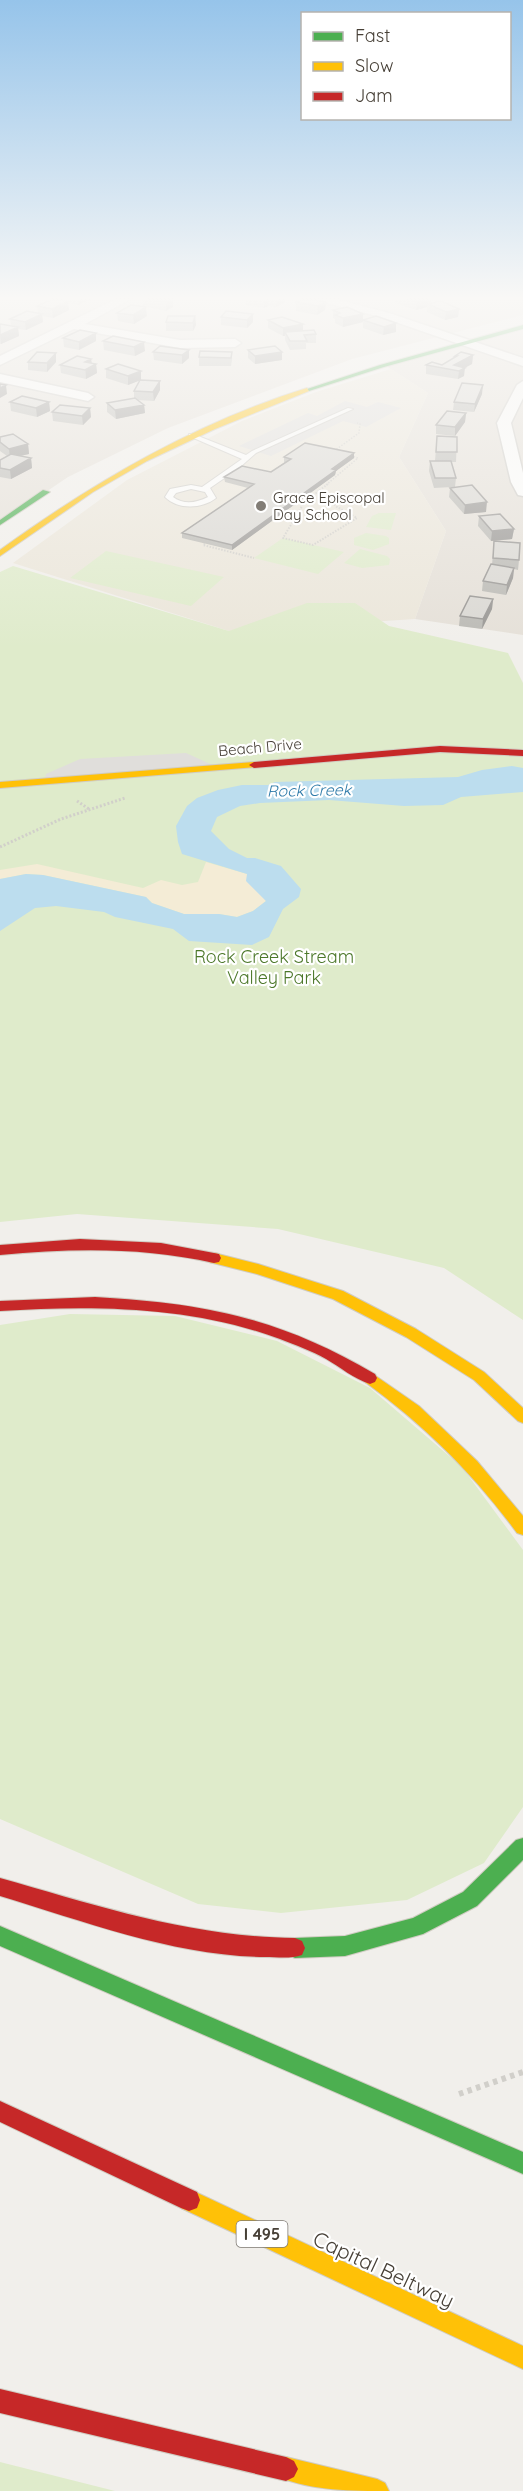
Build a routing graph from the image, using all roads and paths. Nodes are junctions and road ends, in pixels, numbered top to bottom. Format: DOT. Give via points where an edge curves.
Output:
graph roads {
  1 [pos="234,415"];
  2 [pos="335,415"];
  3 [pos="508,415"];
  4 [pos="360,424"];
  5 [pos="176,430"];
  6 [pos="191,435"];
  7 [pos="246,458"];
  8 [pos="59,484"];
  9 [pos="204,489"];
  10 [pos="320,490"];
  11 [pos="523,492"];
  12 [pos="0,523"];
  13 [pos="205,544"];
  14 [pos="0,554"];
  15 [pos="254,558"];
  16 [pos="523,753"];
  17 [pos="0,785"];
  18 [pos="1,1250"];
  19 [pos="0,1306"];
  20 [pos="523,1417"];
  21 [pos="523,1528"];
  22 [pos="523,1847"];
  23 [pos="0,1887"];
  24 [pos="0,1936"];
  25 [pos="523,2072"];
  26 [pos="449,2098"];
  27 [pos="0,2111"];
  28 [pos="523,2163"];
  29 [pos="523,2358"];
  30 [pos="0,2401"];
  31 [pos="377,2491"];
  1 -- 6 [label="main road"];
  2 -- 7 [label="lane"];
  3 -- 11 [label="street" via="504,423"];
  4 -- 10 [label="path" via="359,433 333,452 358,458"];
  5 -- 6 [label="main road"];
  6 -- 7 [label="lane"];
  6 -- 14 [label="main road" via="82,494"];
  7 -- 9 [label="lane"];
  8 -- 12 [label="main road"];
  9 -- 9 [label="lane" via="184,488 170,496 181,503 199,504 212,498"];
  10 -- 10 [label="path" via="336,507 357,518 313,545 283,538 302,502"];
  13 -- 15 [label="path"];
  16 -- 17 [label="main road, Beach Drive" via="440,749"];
  18 -- 20 [label="main road" via="55,1244 136,1245 192,1252 258,1269 339,1295 411,1333 479,1376"];
  19 -- 21 [label="main road" via="99,1302 166,1307 228,1319 292,1338 353,1369 405,1402 458,1448"];
  22 -- 23 [label="main road" via="470,1899 416,1927 345,1946 270,1949 189,1940"];
  24 -- 28 [label="main road"];
  25 -- 26 [label="path"];
  27 -- 29 [label="main road, Capital Beltway / I 495"];
  30 -- 31 [label="main road"];
}
